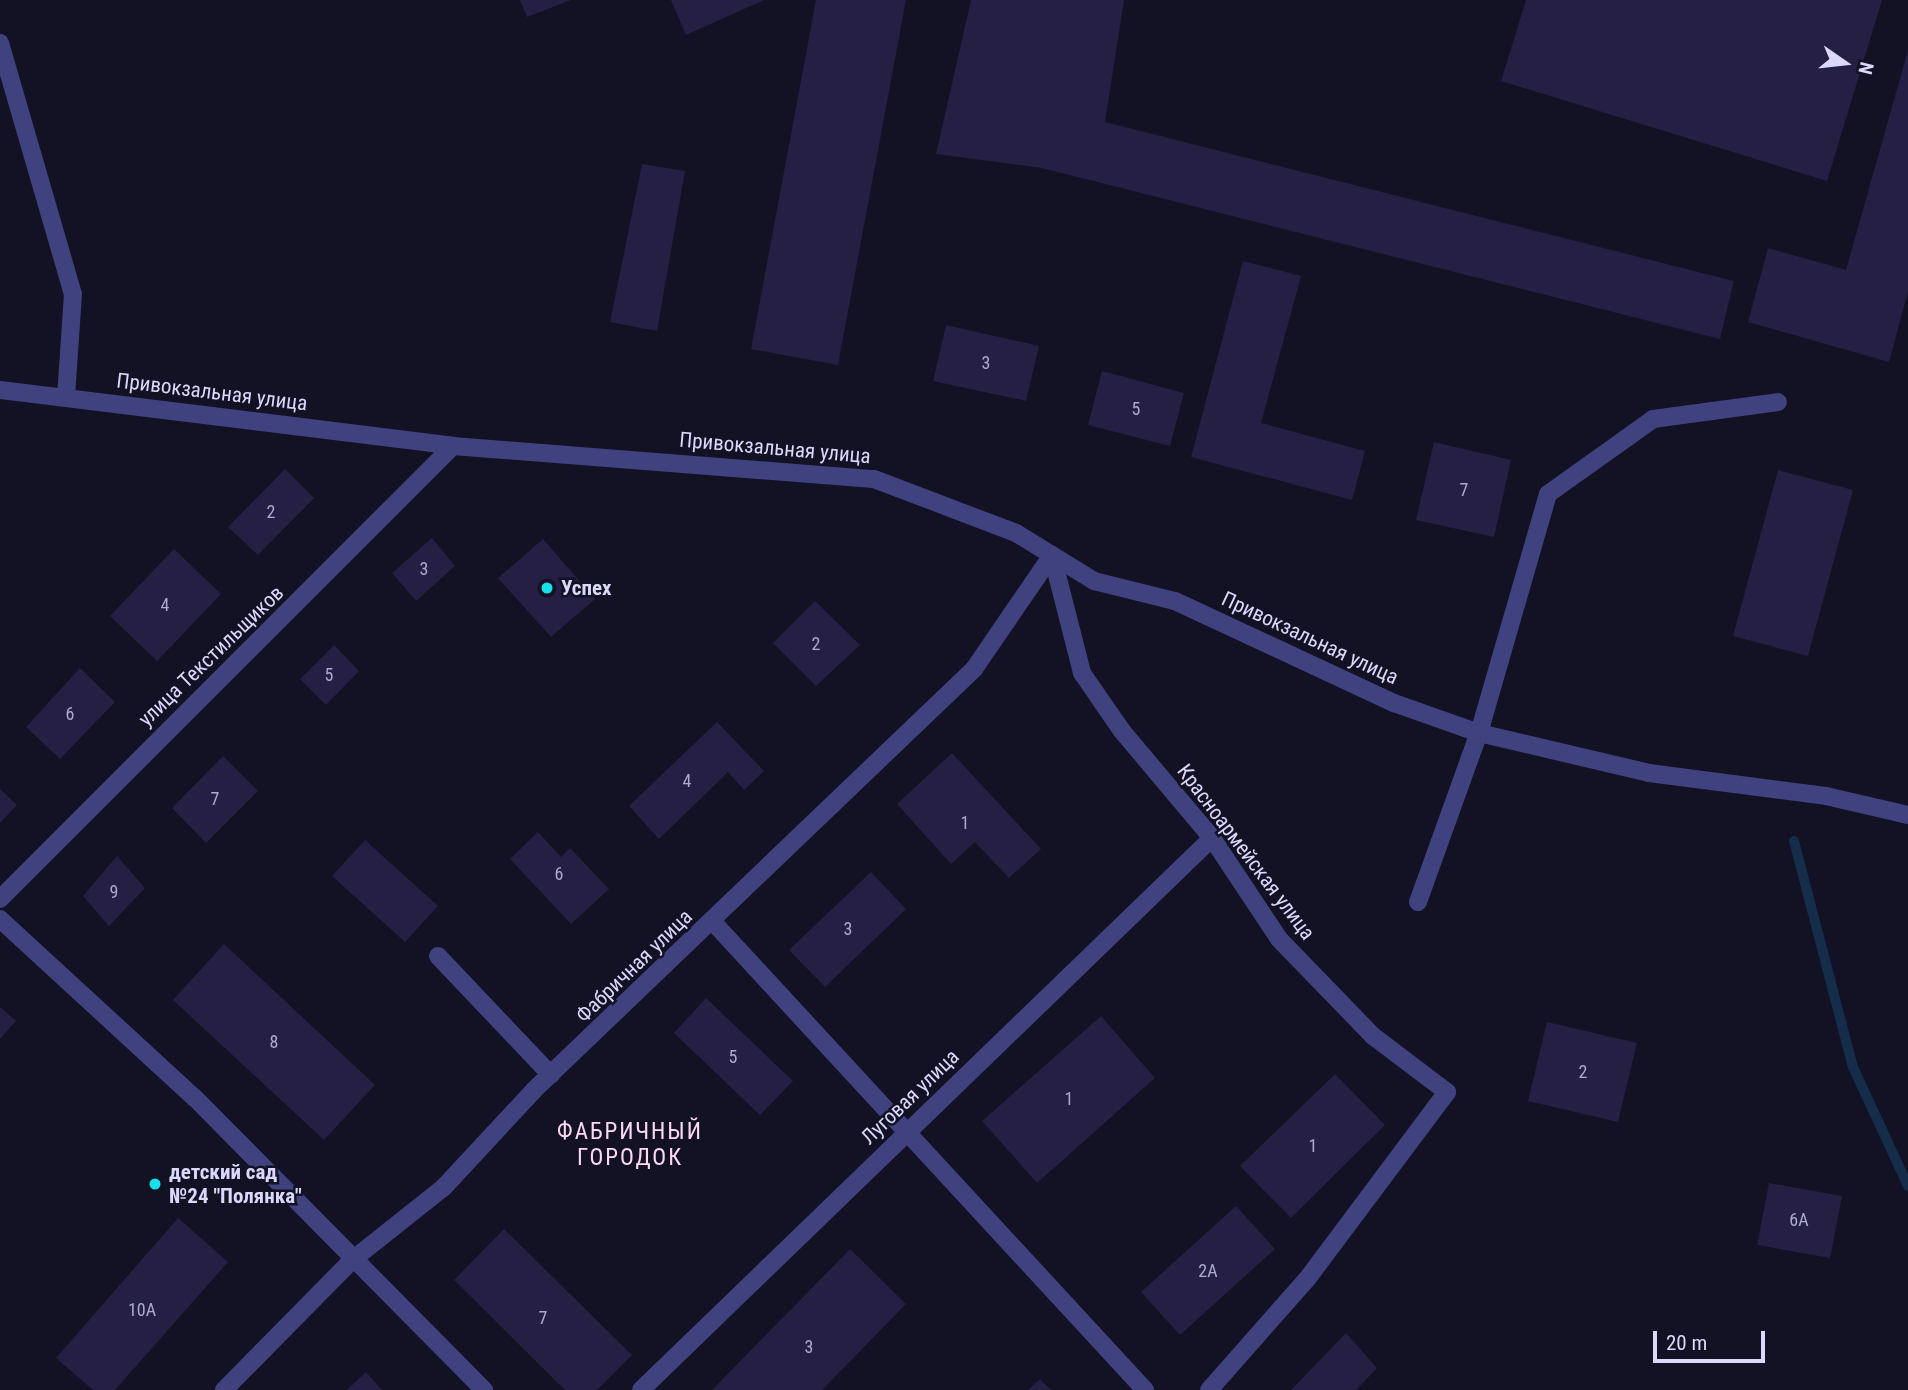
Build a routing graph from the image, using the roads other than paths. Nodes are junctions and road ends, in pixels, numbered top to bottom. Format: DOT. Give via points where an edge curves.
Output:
graph roads {
  1 [pos="0,43"];
  2 [pos="0,390"];
  3 [pos="66,397"];
  4 [pos="1778,402"];
  5 [pos="453,446"];
  6 [pos="1052,555"];
  7 [pos="1479,733"];
  8 [pos="1908,815"];
  9 [pos="1212,838"];
  10 [pos="0,899"];
  11 [pos="1418,902"];
  12 [pos="0,919"];
  13 [pos="713,922"];
  14 [pos="438,956"];
  15 [pos="551,1075"];
  16 [pos="910,1129"];
  17 [pos="351,1261"];
  18 [pos="224,1390"];
  19 [pos="484,1390"];
  20 [pos="641,1390"];
  21 [pos="1145,1390"];
  22 [pos="1209,1390"];
  1 -- 3 [label="street" via="73,294"];
  2 -- 3 [label="street, Привокзальная улица"];
  3 -- 5 [label="street, Привокзальная улица"];
  4 -- 7 [label="street" via="1653,419 1548,494"];
  5 -- 6 [label="street, Привокзальная улица" via="874,479 1016,533"];
  5 -- 10 [label="street, улица Текстильщиков"];
  6 -- 7 [label="street, Привокзальная улица" via="1094,581 1175,601 1394,703"];
  6 -- 9 [label="street, Красноармейская улица" via="1082,673"];
  6 -- 13 [label="street, Фабричная улица" via="974,669"];
  7 -- 8 [label="street, Привокзальная улица" via="1649,773 1826,796"];
  7 -- 11 [label="street"];
  9 -- 16 [label="street, Луговая улица"];
  9 -- 22 [label="street, Красноармейская улица" via="1279,939 1373,1036 1447,1092 1307,1279"];
  12 -- 17 [label="street" via="195,1098"];
  13 -- 15 [label="street, Фабричная улица"];
  13 -- 16 [label="street"];
  14 -- 15 [label="street"];
  15 -- 17 [label="street, Фабричная улица" via="444,1187"];
  16 -- 20 [label="street, Луговая улица"];
  16 -- 21 [label="street"];
  17 -- 18 [label="street, Фабричная улица"];
  17 -- 19 [label="street"];
}
